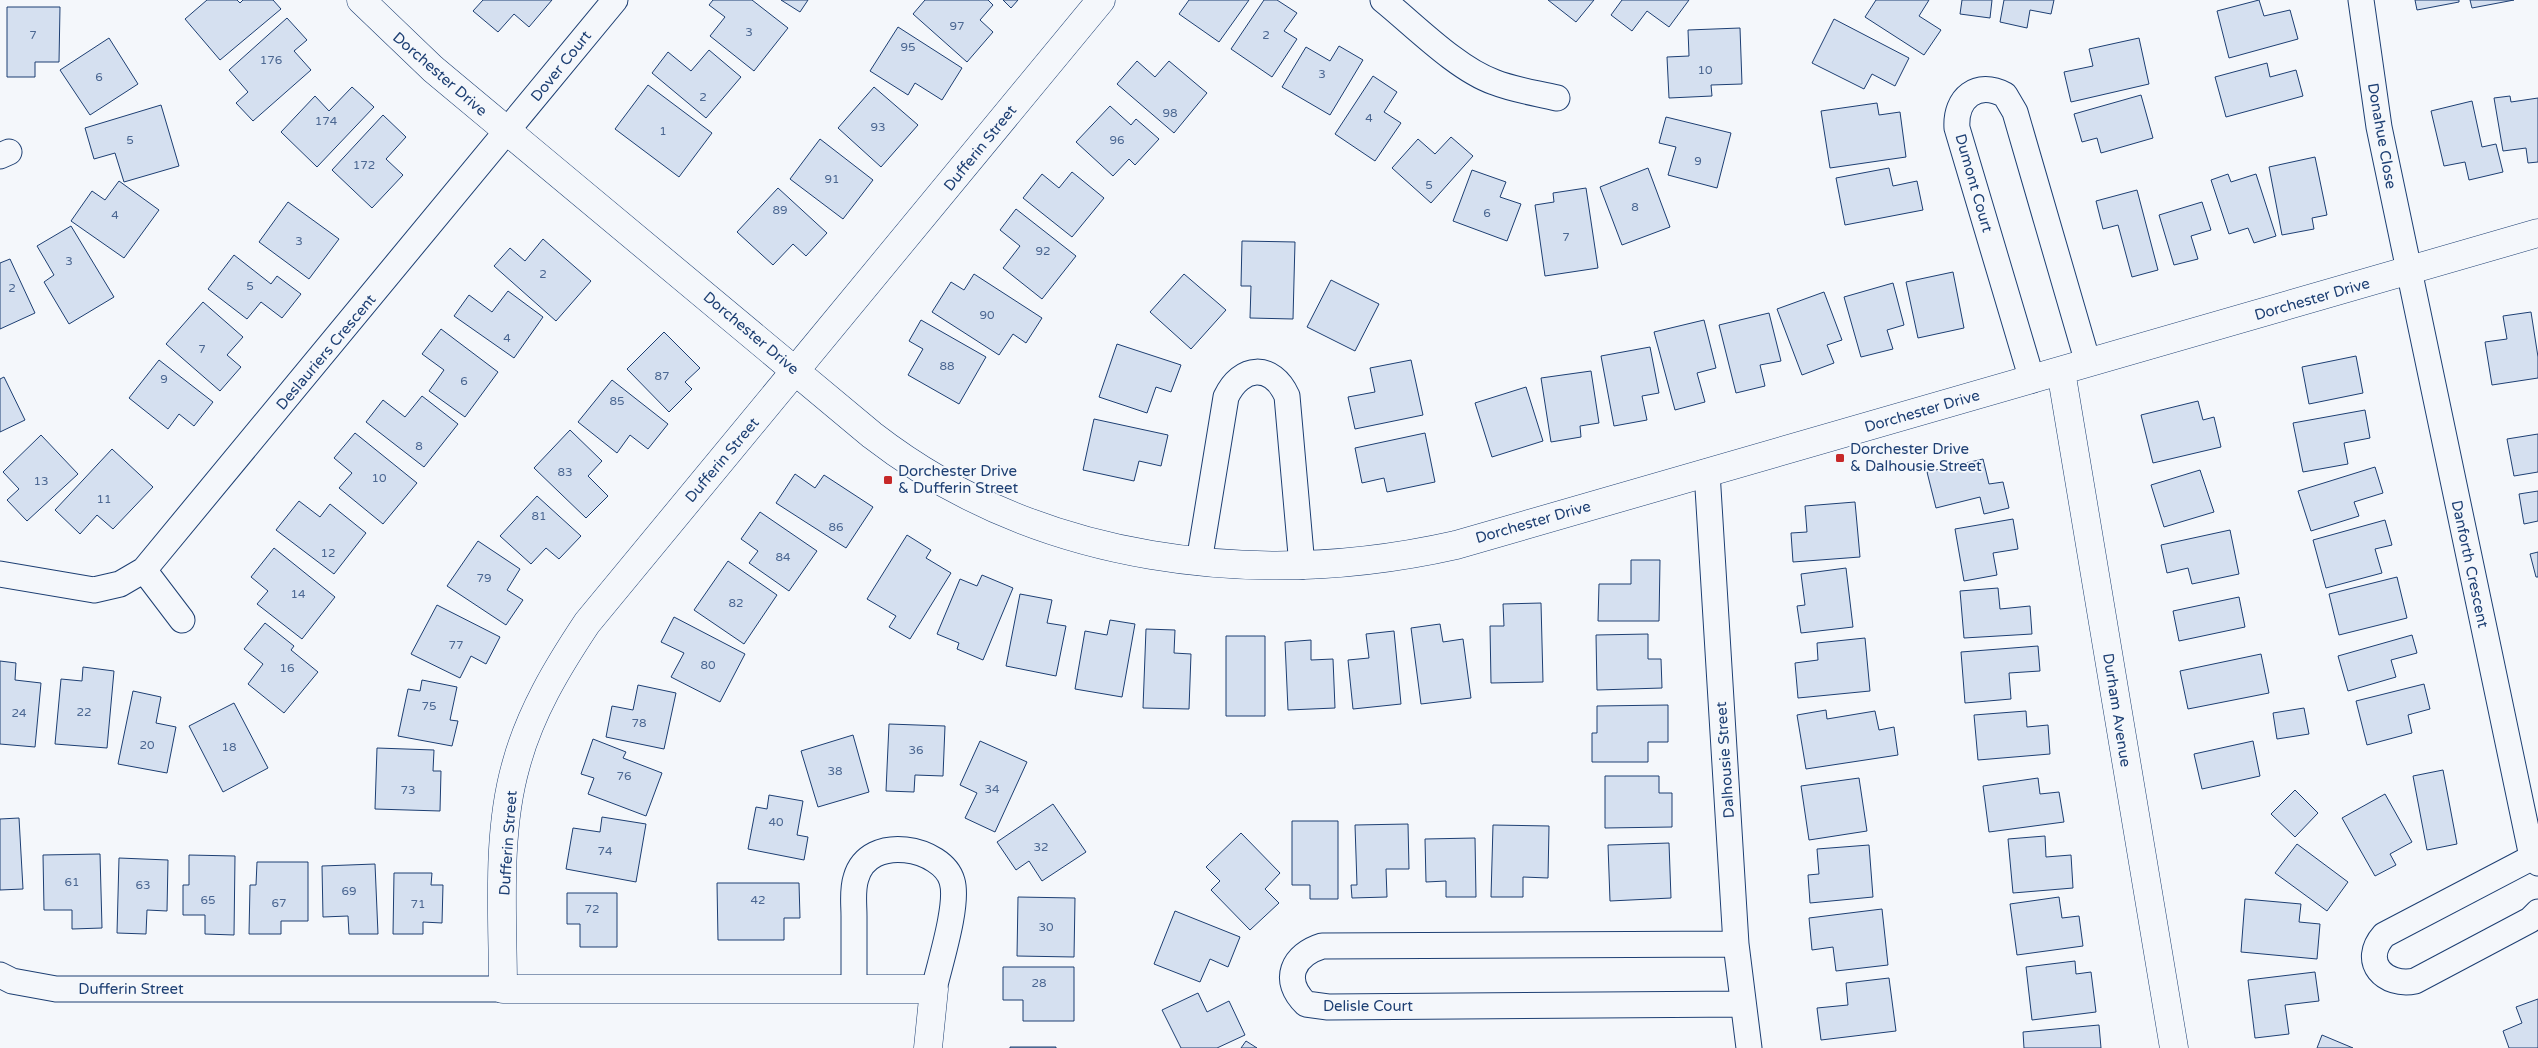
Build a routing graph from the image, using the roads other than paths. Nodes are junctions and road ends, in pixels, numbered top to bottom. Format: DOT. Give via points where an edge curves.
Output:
graph roads {
  1 [pos="361,0"];
  2 [pos="615,0"];
  3 [pos="1101,0"];
  4 [pos="1383,0"];
  5 [pos="2361,0"];
  6 [pos="1557,98"];
  7 [pos="508,132"];
  8 [pos="2538,233"];
  9 [pos="2408,270"];
  10 [pos="2088,363"];
  11 [pos="796,371"];
  12 [pos="2061,371"];
  13 [pos="2032,380"];
  14 [pos="1707,472"];
  15 [pos="1199,562"];
  16 [pos="1302,566"];
  17 [pos="144,570"];
  18 [pos="0,574"];
  19 [pos="182,620"];
  20 [pos="2536,860"];
  21 [pos="2538,912"];
  22 [pos="1736,944"];
  23 [pos="0,975"];
  24 [pos="854,988"];
  25 [pos="503,989"];
  26 [pos="934,989"];
  27 [pos="1743,1004"];
  28 [pos="928,1048"];
  29 [pos="1748,1048"];
  30 [pos="2174,1048"];
  1 -- 7 [label="street, Dorchester Drive" via="433,69"];
  2 -- 7 [label="street, Dover Court"];
  3 -- 11 [label="street, Dufferin Street"];
  4 -- 6 [label="street" via="1482,77"];
  5 -- 9 [label="street, Donahue Close" via="2379,127"];
  7 -- 11 [label="street, Dorchester Drive"];
  7 -- 17 [label="street, Deslauriers Crescent"];
  8 -- 9 [label="street, Dorchester Drive"];
  9 -- 10 [label="street, Dorchester Drive"];
  9 -- 20 [label="street, Danforth Crescent"];
  10 -- 12 [label="street, Dorchester Drive"];
  10 -- 13 [label="street, Dumont Court" via="2016,112 2005,94 1986,88 1976,91 1961,103 1956,114 1957,128"];
  11 -- 15 [label="street, Dorchester Drive" via="890,449 969,496 1066,537 1136,553"];
  11 -- 25 [label="street, Dufferin Street" via="587,623 536,708 515,767 506,824"];
  12 -- 13 [label="street, Dorchester Drive"];
  12 -- 30 [label="street, Durham Avenue"];
  13 -- 14 [label="street, Dorchester Drive"];
  14 -- 16 [label="street, Dorchester Drive" via="1446,547 1378,560"];
  14 -- 22 [label="street, Dalhousie Street"];
  15 -- 16 [label="street, Dorchester Drive"];
  15 -- 16 [label="street" via="1226,397 1238,379 1256,372 1279,380 1287,396"];
  17 -- 18 [label="street, Deslauriers Crescent" via="120,584 94,590"];
  17 -- 19 [label="street"];
  20 -- 21 [label="street, Danforth Crescent" via="2384,935 2374,959 2385,976 2404,983 2415,981 2530,920"];
  22 -- 27 [label="street, Dalhousie Street"];
  22 -- 27 [label="street, Delisle Court" via="1322,946 1303,955 1292,979 1295,990 1306,1004 1328,1008"];
  23 -- 25 [label="street, Dufferin Street" via="12,981 56,988"];
  24 -- 25 [label="street, Dufferin Street"];
  24 -- 26 [label="street, Dufferin Street"];
  24 -- 26 [label="street" via="856,877 872,854 902,848 938,863 948,872 954,886 953,908"];
  26 -- 28 [label="street"];
  27 -- 29 [label="street, Dalhousie Street"];
}
